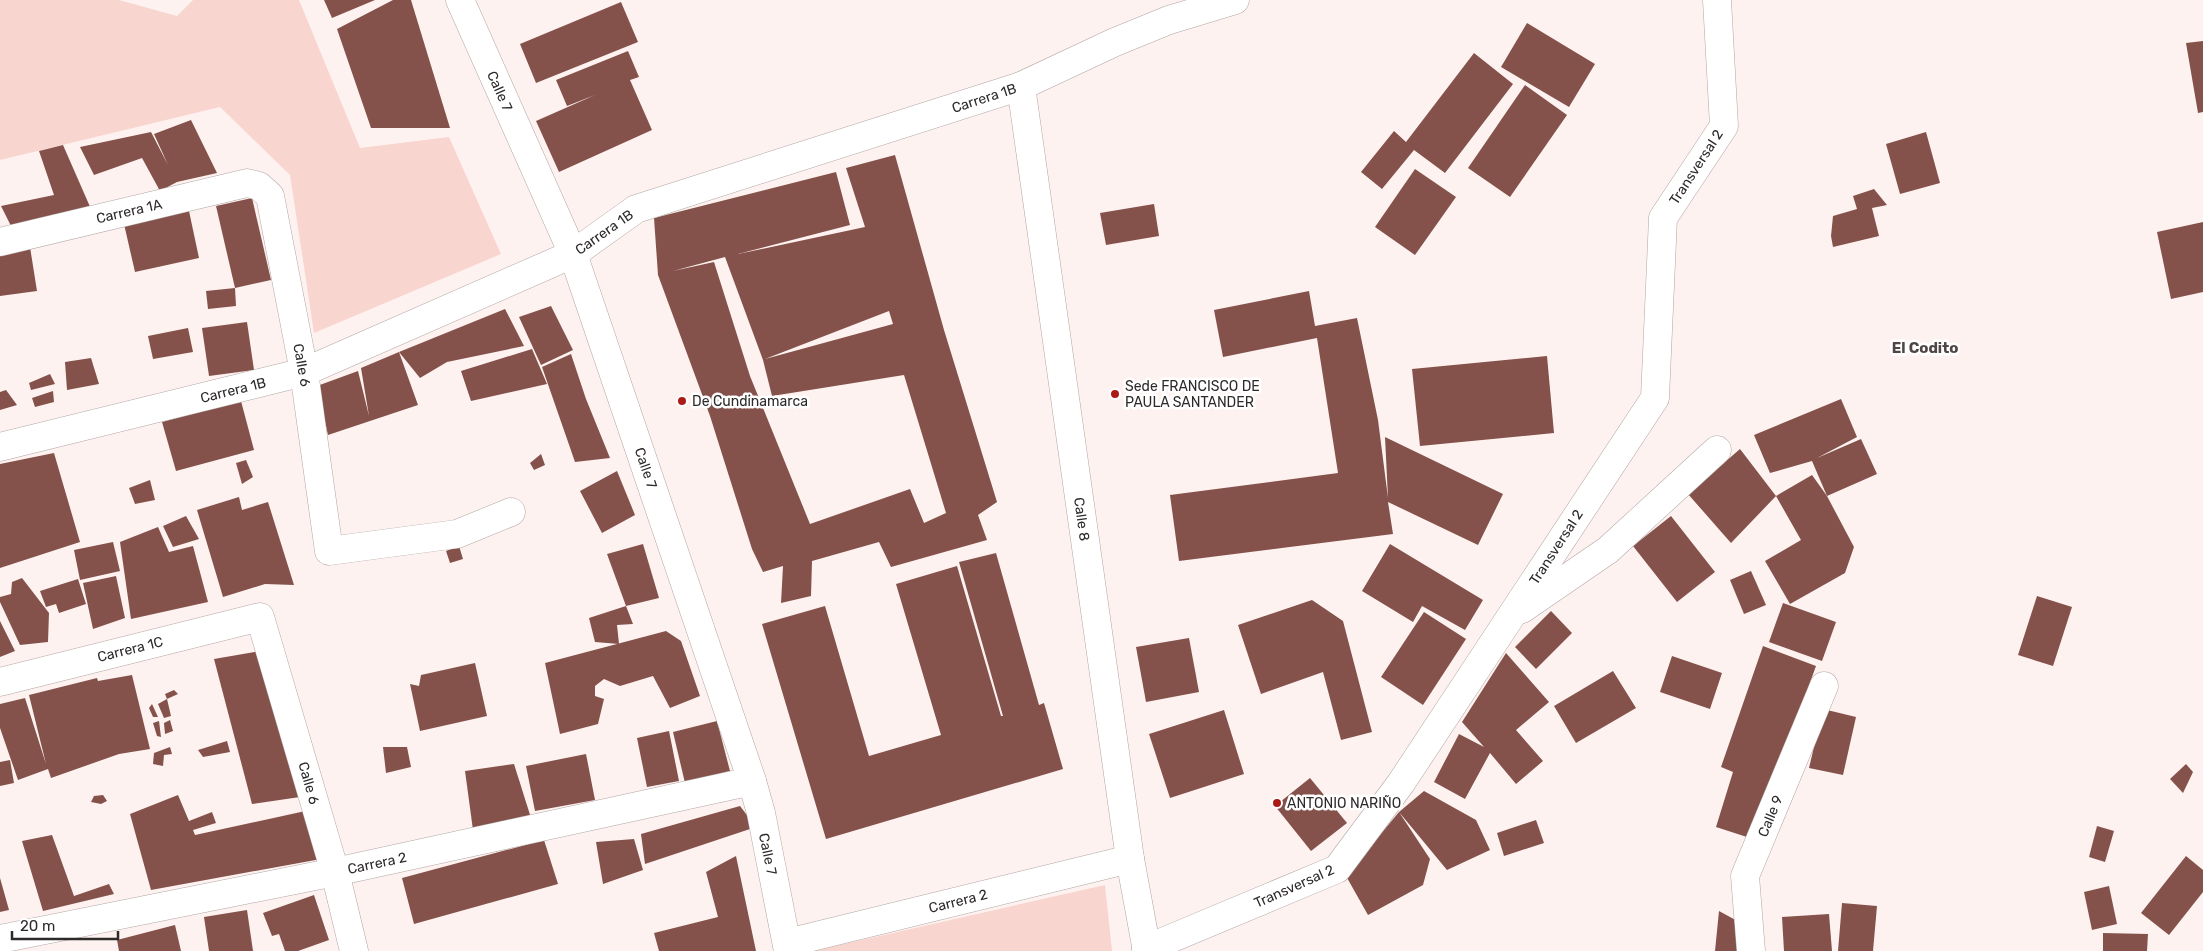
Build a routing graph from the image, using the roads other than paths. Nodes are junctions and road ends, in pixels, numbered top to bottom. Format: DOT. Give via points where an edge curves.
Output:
graph roads {
  1 [pos="460,0"];
  2 [pos="1235,0"];
  3 [pos="1717,0"];
  4 [pos="1021,86"];
  5 [pos="259,186"];
  6 [pos="0,242"];
  7 [pos="573,254"];
  8 [pos="304,372"];
  9 [pos="0,447"];
  10 [pos="1717,450"];
  11 [pos="511,512"];
  12 [pos="260,617"];
  13 [pos="1510,617"];
  14 [pos="0,682"];
  15 [pos="1824,686"];
  16 [pos="752,781"];
  17 [pos="1130,859"];
  18 [pos="335,872"];
  19 [pos="0,939"];
  20 [pos="787,947"];
  21 [pos="1147,950"];
  22 [pos="354,951"];
  23 [pos="1751,951"];
  1 -- 7 [label="street, Calle 7"];
  2 -- 4 [label="street, Carrera 1B" via="1169,20"];
  3 -- 13 [label="street, Transversal 2" via="1724,126 1663,218 1655,398"];
  4 -- 7 [label="street, Carrera 1B" via="636,208"];
  4 -- 17 [label="street, Calle 8"];
  5 -- 6 [label="street, Carrera 1A" via="247,183"];
  5 -- 8 [label="street, Calle 6" via="270,196"];
  7 -- 8 [label="street, Carrera 1B"];
  7 -- 16 [label="street, Calle 7"];
  8 -- 9 [label="street, Carrera 1B"];
  8 -- 11 [label="street, Calle 6" via="329,550 457,534"];
  10 -- 13 [label="street" via="1608,550"];
  12 -- 14 [label="street, Carrera 1C"];
  12 -- 18 [label="street, Calle 6"];
  13 -- 21 [label="street, Transversal 2" via="1401,783 1337,869"];
  15 -- 23 [label="street, Calle 9" via="1745,876"];
  16 -- 18 [label="street, Carrera 2"];
  16 -- 20 [label="street, Calle 7"];
  17 -- 20 [label="street, Carrera 2"];
  17 -- 21 [label="street, Calle 8"];
  18 -- 19 [label="street, Carrera 2"];
  18 -- 22 [label="street, Calle 6"];
}
